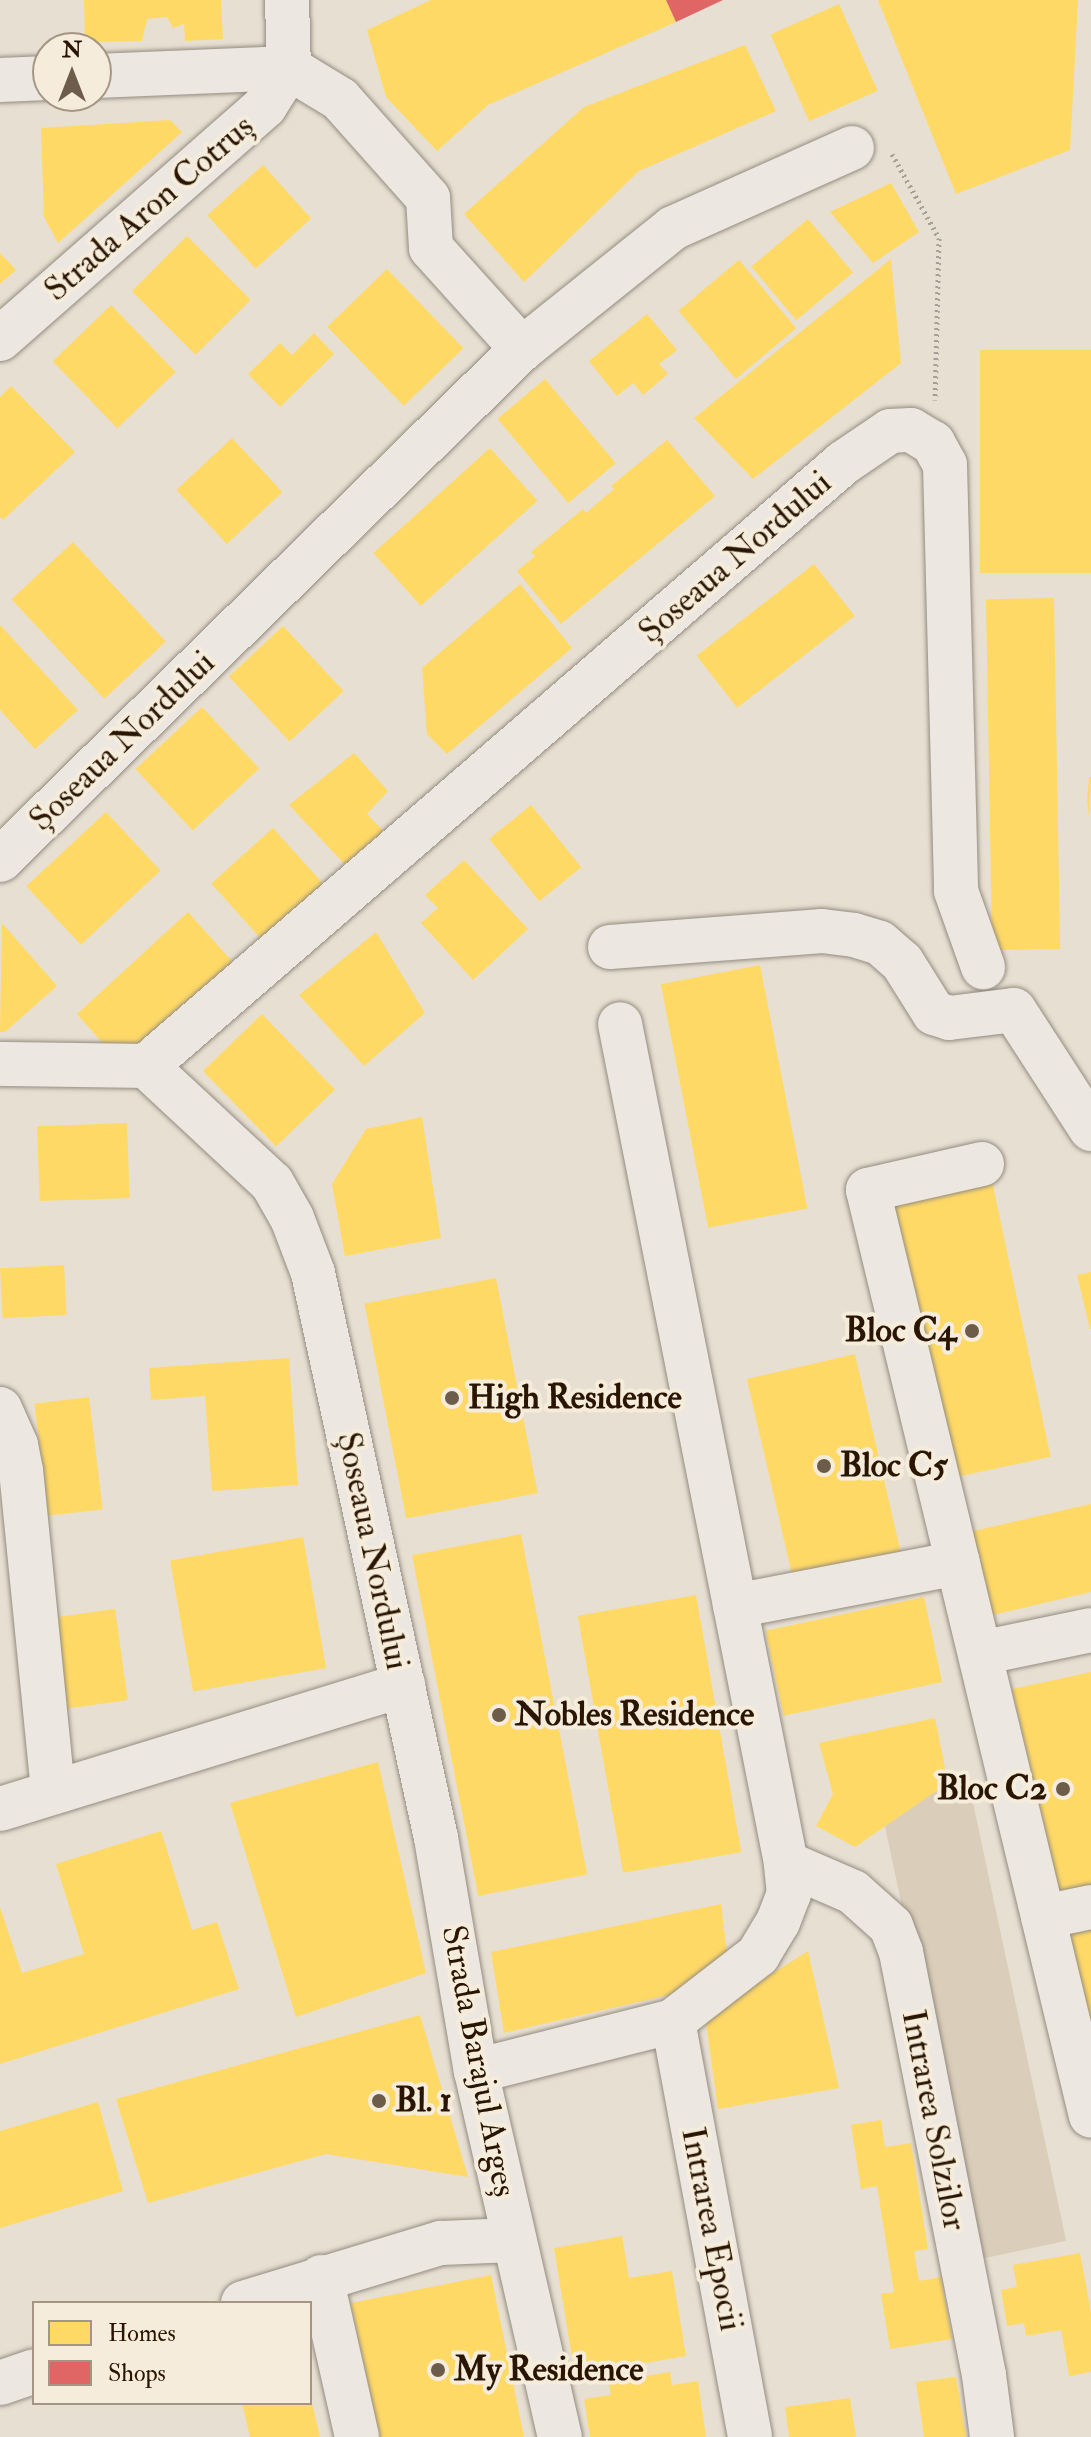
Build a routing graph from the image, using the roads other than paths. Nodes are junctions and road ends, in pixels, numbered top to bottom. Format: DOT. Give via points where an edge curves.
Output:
graph roads {
  1 [pos="287,0"];
  2 [pos="289,68"];
  3 [pos="112,75"];
  4 [pos="32,79"];
  5 [pos="0,80"];
  6 [pos="852,148"];
  7 [pos="0,339"];
  8 [pos="522,349"];
  9 [pos="0,860"];
  10 [pos="610,947"];
  11 [pos="983,967"];
  12 [pos="620,1024"];
  13 [pos="0,1064"];
  14 [pos="146,1066"];
  15 [pos="1091,1129"];
  16 [pos="982,1164"];
  17 [pos="0,1409"];
  18 [pos="958,1563"];
  19 [pos="735,1606"];
  20 [pos="1091,1630"];
  21 [pos="980,1653"];
  22 [pos="403,1685"];
  23 [pos="53,1792"];
  24 [pos="0,1809"];
  25 [pos="786,1863"];
  26 [pos="1091,1907"];
  27 [pos="1043,1917"];
  28 [pos="673,2021"];
  29 [pos="476,2071"];
  30 [pos="1091,2116"];
  31 [pos="514,2240"];
  32 [pos="321,2277"];
  33 [pos="249,2301"];
  34 [pos="32,2372"];
  35 [pos="0,2383"];
  36 [pos="357,2437"];
  37 [pos="560,2437"];
  38 [pos="750,2437"];
  39 [pos="992,2437"];
  1 -- 2 [label="street"];
  2 -- 3 [label="street, Strada Aron Cotruș"];
  2 -- 7 [label="street, Strada Aron Cotruș" via="265,106"];
  2 -- 8 [label="street" via="340,99 428,198 431,248"];
  4 -- 5 [label="street"];
  6 -- 8 [label="street, Șoseaua Nordului" via="673,228"];
  8 -- 9 [label="street, Șoseaua Nordului"];
  10 -- 15 [label="street" via="822,931 880,943 902,962 934,1013 949,1018 1014,1010"];
  11 -- 14 [label="street, Șoseaua Nordului" via="956,891 945,465 933,443 911,430 890,431 843,463"];
  12 -- 19 [label="street"];
  13 -- 14 [label="street"];
  14 -- 22 [label="street, Șoseaua Nordului" via="272,1183 292,1218 313,1273"];
  16 -- 18 [label="street" via="868,1190"];
  17 -- 23 [label="street" via="21,1470"];
  18 -- 19 [label="street"];
  18 -- 21 [label="street"];
  19 -- 25 [label="street"];
  20 -- 21 [label="street"];
  21 -- 27 [label="street"];
  22 -- 23 [label="street, Șoseaua Nordului"];
  22 -- 29 [label="street, Strada Barajul Argeș" via="439,1852"];
  23 -- 24 [label="street, Șoseaua Nordului"];
  25 -- 28 [label="street" via="789,1894 758,1955"];
  25 -- 39 [label="street, Intrarea Solzilor" via="853,1892 891,1926 901,1952"];
  26 -- 27 [label="street"];
  27 -- 30 [label="street"];
  28 -- 29 [label="street"];
  28 -- 38 [label="street, Intrarea Epocii"];
  29 -- 31 [label="street, Strada Barajul Argeș"];
  31 -- 32 [label="street" via="441,2243"];
  31 -- 37 [label="street, Strada Barajul Argeș"];
  32 -- 33 [label="street"];
  32 -- 36 [label="street"];
  34 -- 35 [label="street"];
}
